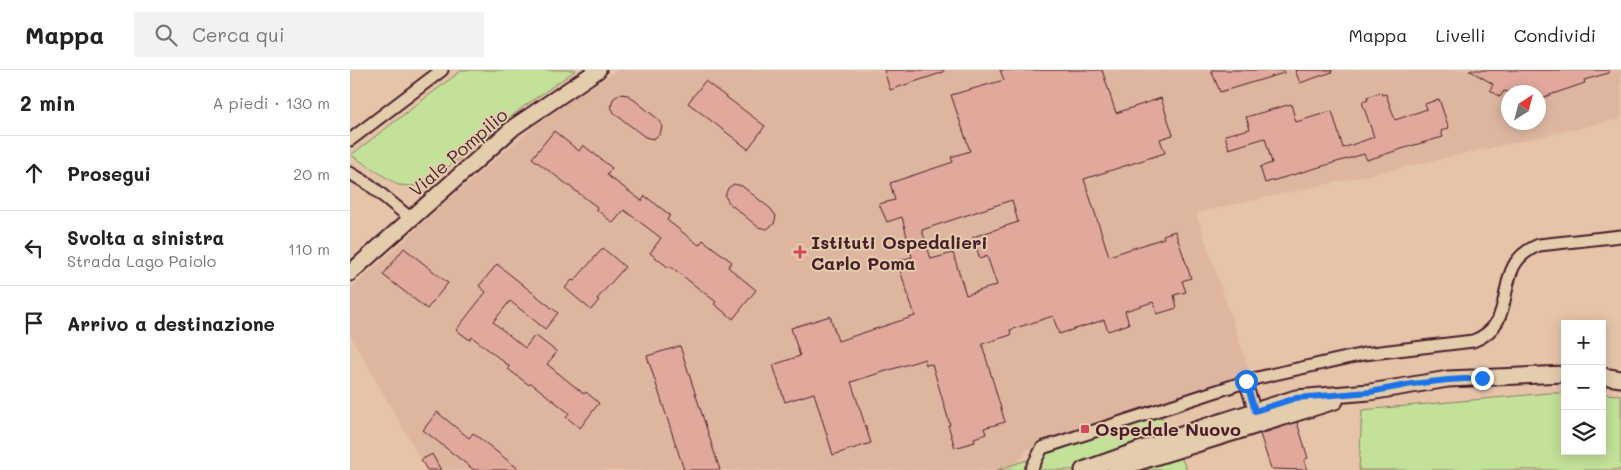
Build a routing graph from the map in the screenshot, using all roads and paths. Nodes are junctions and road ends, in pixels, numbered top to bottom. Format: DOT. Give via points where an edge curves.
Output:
graph roads {
  1 [pos="442,70"];
  2 [pos="598,70"];
  3 [pos="350,140"];
  4 [pos="350,173"];
  5 [pos="410,218"];
  6 [pos="1621,236"];
  7 [pos="350,273"];
  8 [pos="1621,371"];
  9 [pos="1606,372"];
  10 [pos="1561,374"];
  11 [pos="1606,377"];
  12 [pos="1621,379"];
  13 [pos="1246,381"];
  14 [pos="1355,393"];
  15 [pos="1255,411"];
  16 [pos="1031,470"];
  17 [pos="1083,470"];
  18 [pos="1112,470"];
  1 -- 3 [label="street"];
  2 -- 5 [label="street, Viale Pompilio" via="514,128"];
  4 -- 5 [label="street"];
  5 -- 7 [label="street, Viale Pompilio"];
  6 -- 13 [label="street" via="1530,248 1515,262 1501,315 1495,327 1482,338 1364,354"];
  8 -- 9 [label="street"];
  10 -- 14 [label="street" via="1448,380"];
  11 -- 12 [label="street"];
  13 -- 15 [label="street"];
  13 -- 16 [label="street" via="1042,448"];
  14 -- 15 [label="street" via="1296,398"];
  14 -- 18 [label="street"];
  15 -- 17 [label="street"];
}
